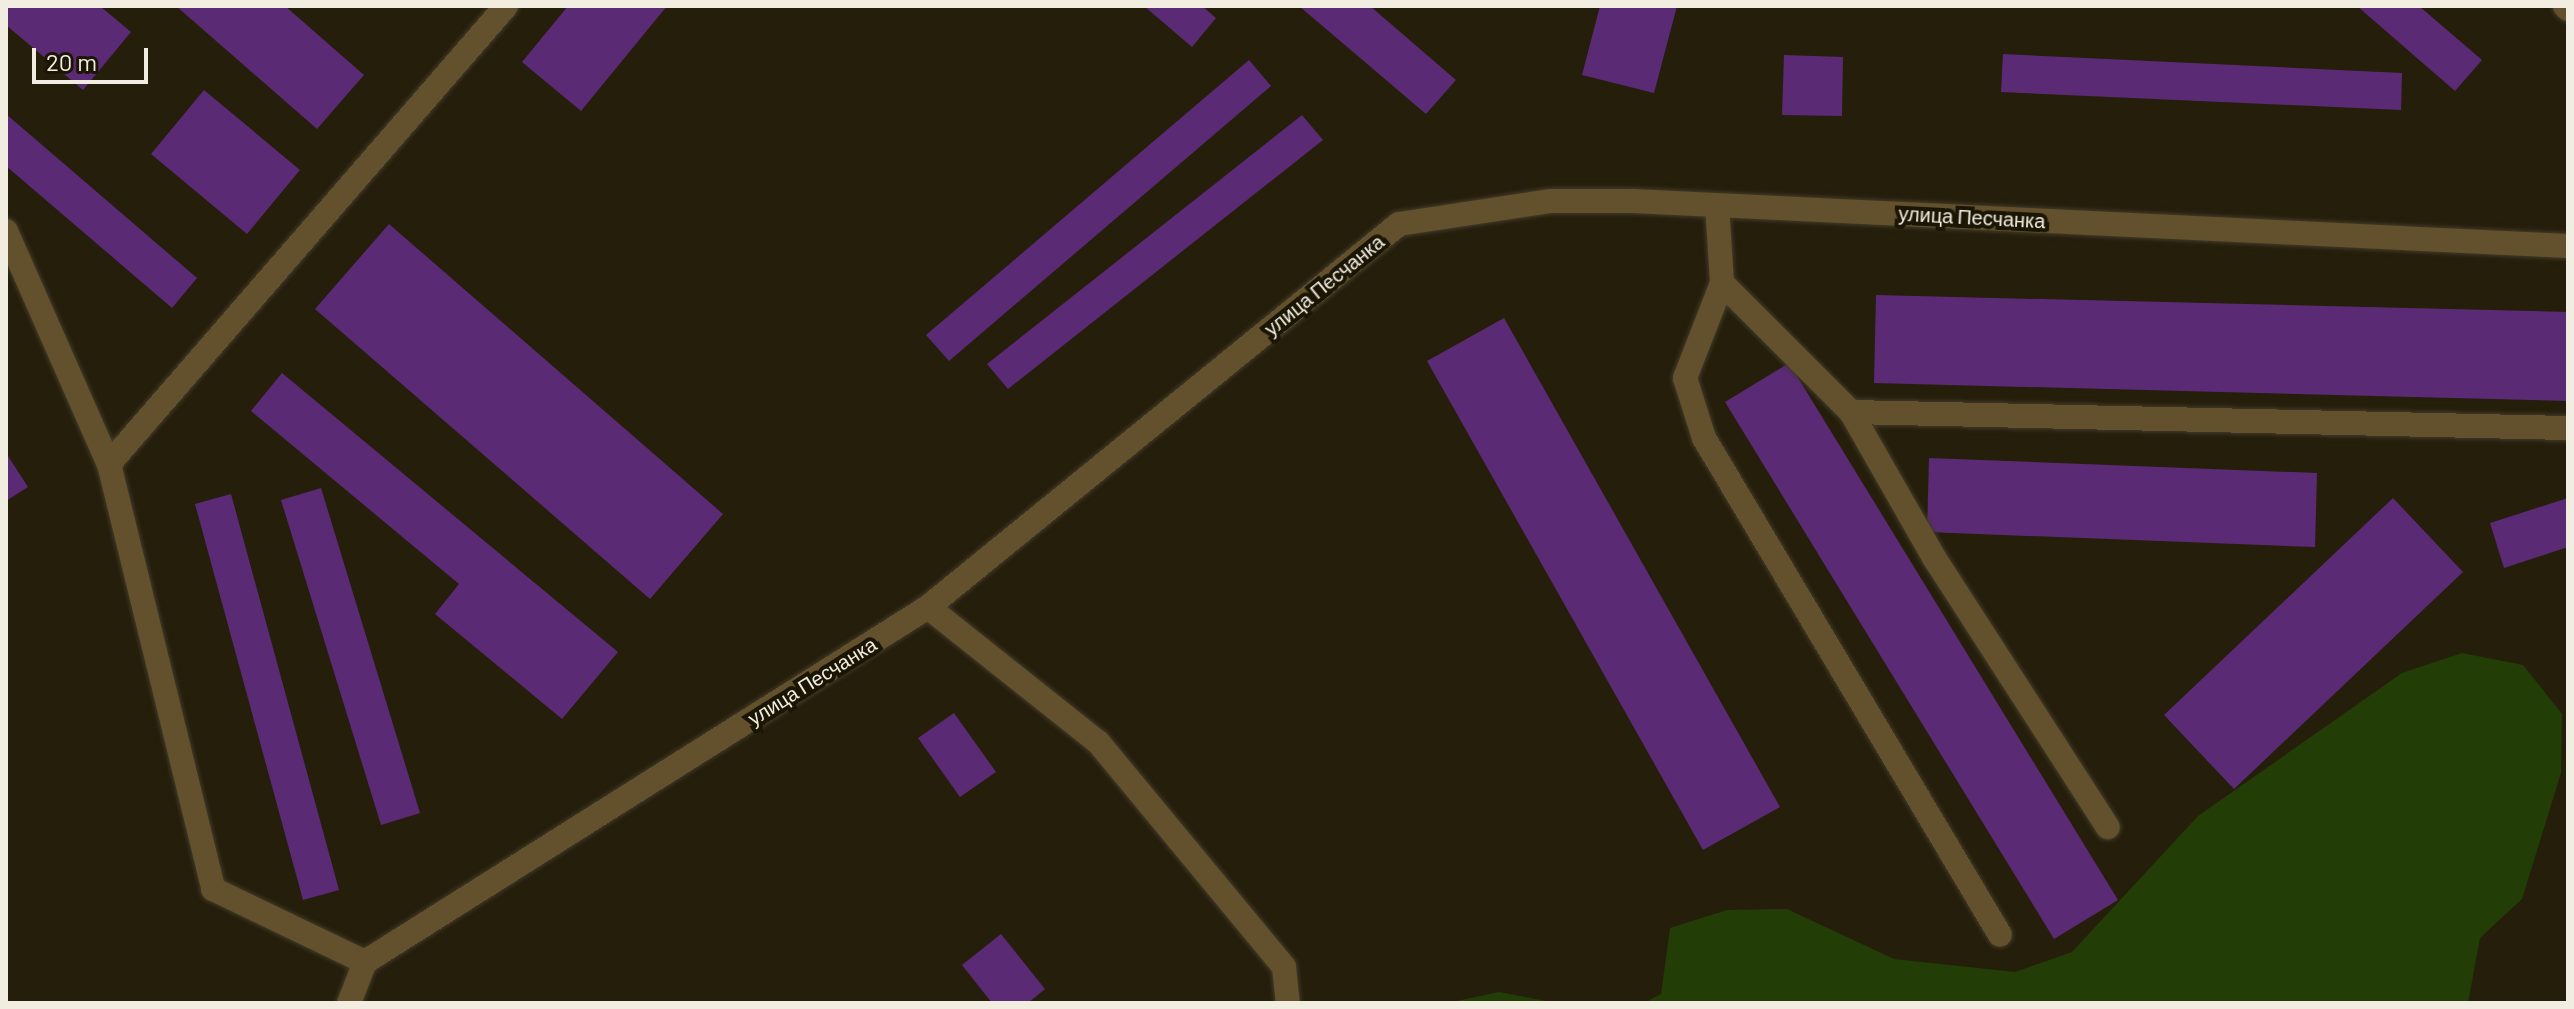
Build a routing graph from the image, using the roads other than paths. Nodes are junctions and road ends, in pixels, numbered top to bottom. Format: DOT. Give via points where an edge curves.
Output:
graph roads {
  1 [pos="506,6"];
  2 [pos="1717,205"];
  3 [pos="6,231"];
  4 [pos="2568,246"];
  5 [pos="1722,283"];
  6 [pos="1851,412"];
  7 [pos="2568,428"];
  8 [pos="109,464"];
  9 [pos="928,607"];
  10 [pos="2108,827"];
  11 [pos="2000,935"];
  12 [pos="365,962"];
  13 [pos="349,1003"];
  14 [pos="1288,1003"];
  1 -- 8 [label="street"];
  2 -- 4 [label="street, улица Песчанка"];
  2 -- 5 [label="street"];
  2 -- 9 [label="street, улица Песчанка" via="1551,201 1399,224"];
  3 -- 8 [label="street"];
  5 -- 6 [label="street"];
  5 -- 11 [label="street" via="1685,378 1704,438"];
  6 -- 7 [label="street"];
  6 -- 10 [label="street" via="1935,559"];
  8 -- 12 [label="street" via="213,889"];
  9 -- 12 [label="street, улица Песчанка"];
  9 -- 14 [label="street" via="1098,742 1284,967"];
  12 -- 13 [label="street"];
}
